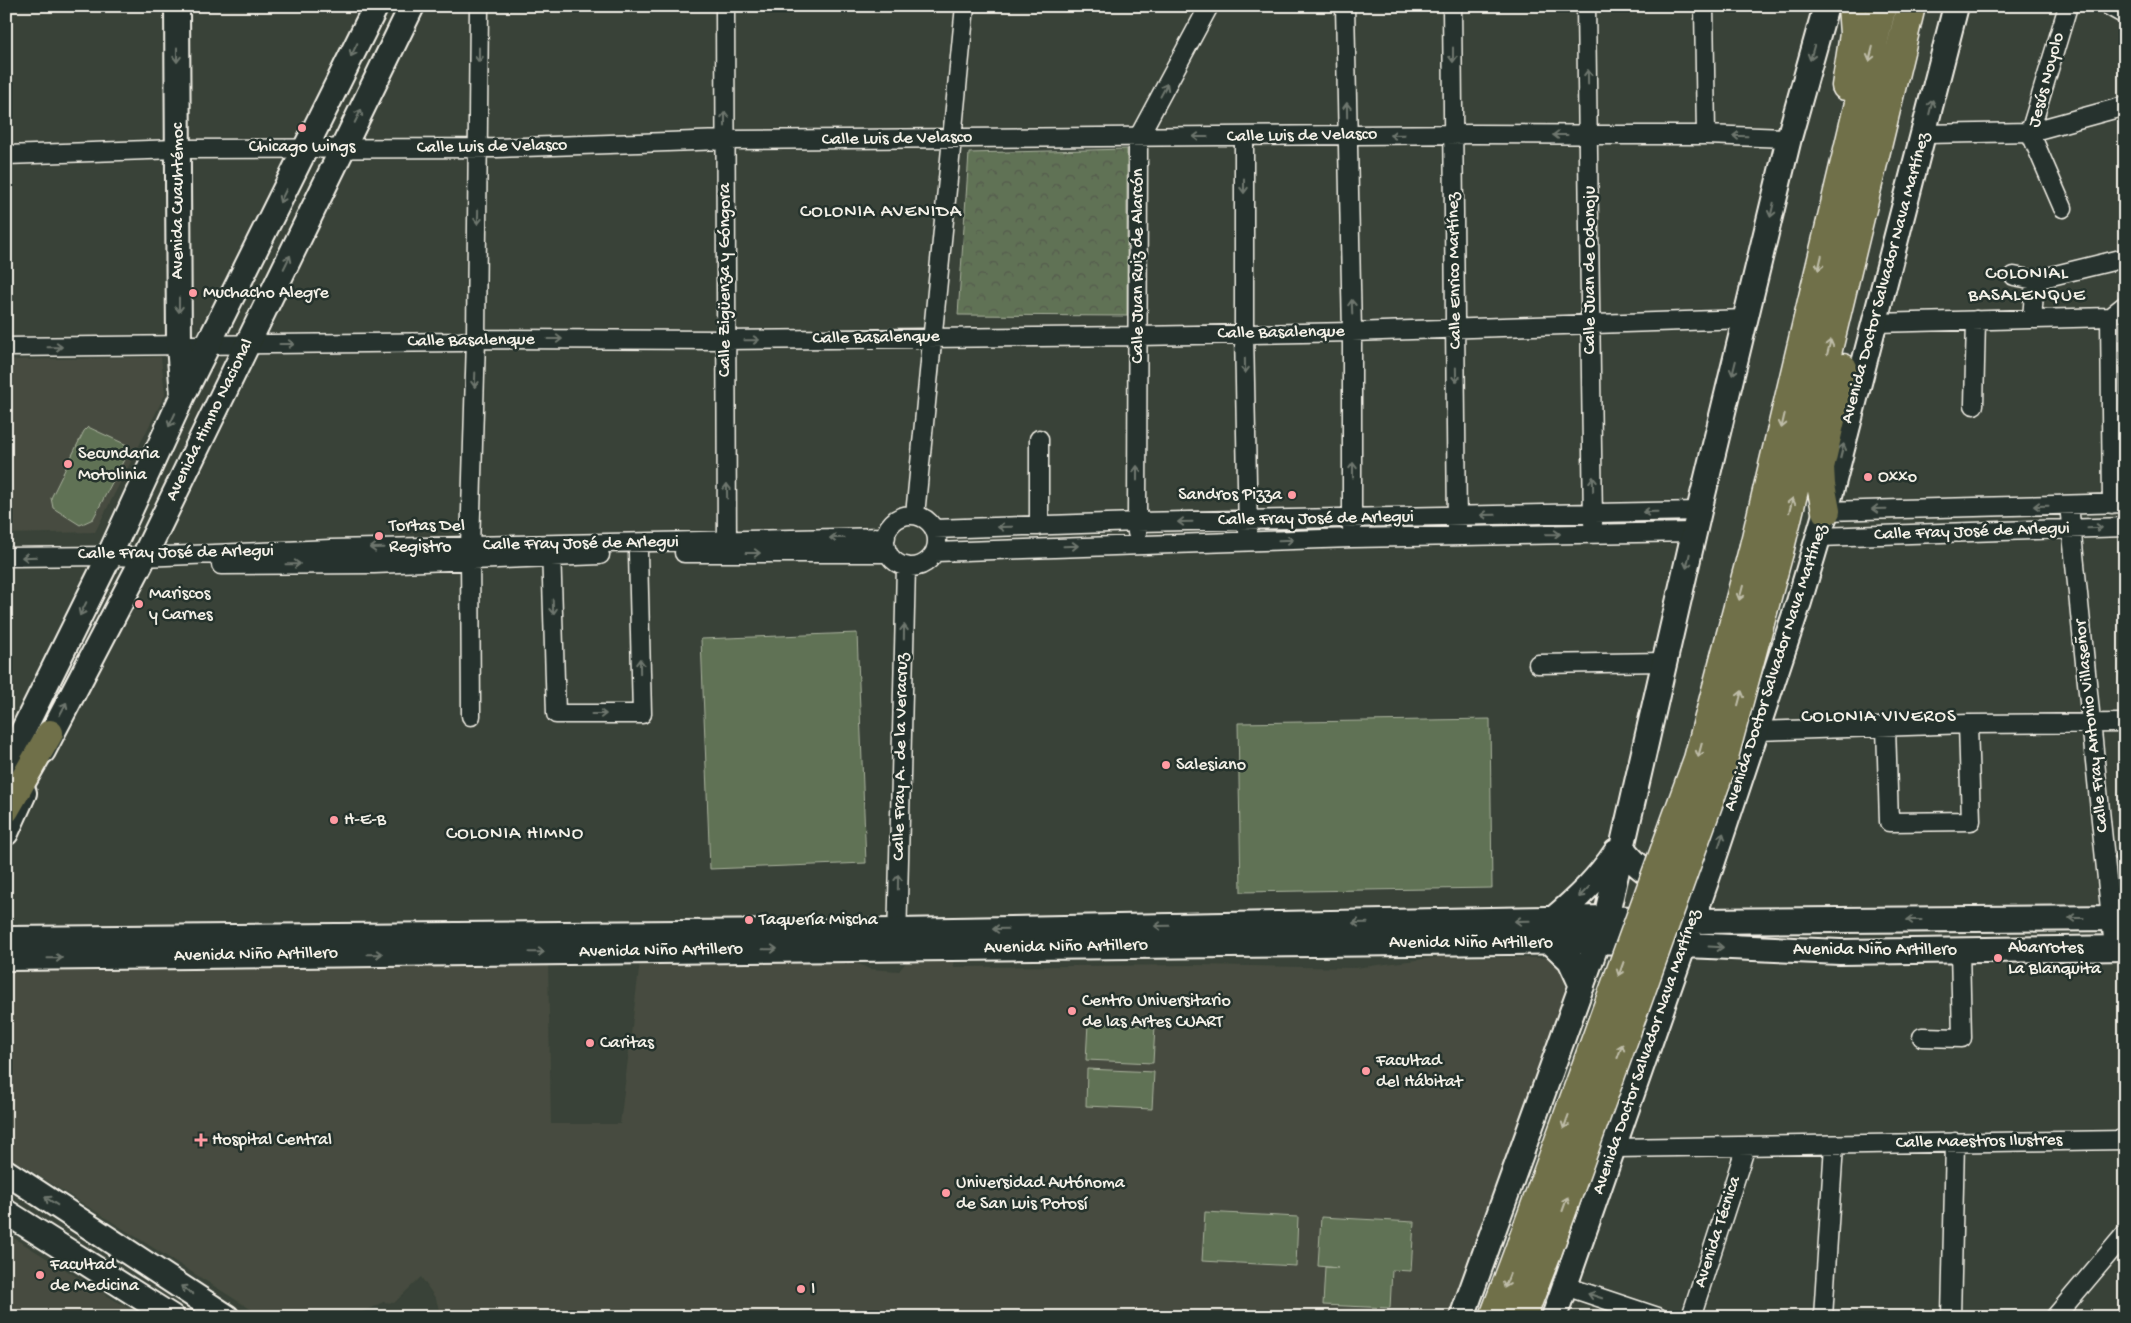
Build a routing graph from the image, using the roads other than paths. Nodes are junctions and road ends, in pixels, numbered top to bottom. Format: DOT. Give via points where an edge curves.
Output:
graph roads {
  1 [pos="177,6"];
  2 [pos="376,6"];
  3 [pos="412,6"];
  4 [pos="478,6"];
  5 [pos="725,6"];
  6 [pos="965,6"];
  7 [pos="1209,6"];
  8 [pos="1345,6"];
  9 [pos="1452,6"];
  10 [pos="1586,6"];
  11 [pos="1704,6"];
  12 [pos="1826,6"];
  13 [pos="1852,6"];
  14 [pos="1882,6"];
  15 [pos="1910,6"];
  16 [pos="1956,6"];
  17 [pos="2068,6"];
  18 [pos="2109,6"];
  19 [pos="2125,15"];
  20 [pos="1898,60"];
  21 [pos="2125,106"];
  22 [pos="2030,132"];
  23 [pos="1453,134"];
  24 [pos="1924,134"];
  25 [pos="1590,135"];
  26 [pos="1706,135"];
  27 [pos="1347,136"];
  28 [pos="1244,137"];
  29 [pos="1138,138"];
  30 [pos="1789,138"];
  31 [pos="953,139"];
  32 [pos="724,140"];
  33 [pos="306,148"];
  34 [pos="342,148"];
  35 [pos="478,148"];
  36 [pos="177,149"];
  37 [pos="6,155"];
  38 [pos="2062,208"];
  39 [pos="1827,234"];
  40 [pos="2125,258"];
  41 [pos="2014,276"];
  42 [pos="2035,280"];
  43 [pos="2125,305"];
  44 [pos="2110,317"];
  45 [pos="1746,319"];
  46 [pos="2032,319"];
  47 [pos="1976,320"];
  48 [pos="1874,323"];
  49 [pos="1590,325"];
  50 [pos="1455,329"];
  51 [pos="1244,332"];
  52 [pos="1352,332"];
  53 [pos="1137,336"];
  54 [pos="934,338"];
  55 [pos="476,339"];
  56 [pos="725,340"];
  57 [pos="247,344"];
  58 [pos="210,345"];
  59 [pos="179,346"];
  60 [pos="6,347"];
  61 [pos="183,395"];
  62 [pos="1974,405"];
  63 [pos="1039,439"];
  64 [pos="2118,504"];
  65 [pos="2068,505"];
  66 [pos="1826,510"];
  67 [pos="1593,513"];
  68 [pos="915,515"];
  69 [pos="1457,516"];
  70 [pos="1352,518"];
  71 [pos="1248,521"];
  72 [pos="1137,522"];
  73 [pos="1697,522"];
  74 [pos="1039,526"];
  75 [pos="2125,527"];
  76 [pos="934,529"];
  77 [pos="2071,529"];
  78 [pos="1593,533"];
  79 [pos="1457,535"];
  80 [pos="1819,537"];
  81 [pos="1352,538"];
  82 [pos="1248,542"];
  83 [pos="1136,544"];
  84 [pos="887,545"];
  85 [pos="727,547"];
  86 [pos="1767,549"];
  87 [pos="551,552"];
  88 [pos="935,552"];
  89 [pos="638,553"];
  90 [pos="471,554"];
  91 [pos="6,558"];
  92 [pos="107,560"];
  93 [pos="141,561"];
  94 [pos="906,566"];
  95 [pos="1664,662"];
  96 [pos="1538,664"];
  97 [pos="471,716"];
  98 [pos="2125,723"];
  99 [pos="1968,724"];
  100 [pos="2092,724"];
  101 [pos="1886,727"];
  102 [pos="1758,731"];
  103 [pos="50,733"];
  104 [pos="6,764"];
  105 [pos="6,810"];
  106 [pos="6,832"];
  107 [pos="1623,844"];
  108 [pos="1711,868"];
  109 [pos="1606,918"];
  110 [pos="2118,918"];
  111 [pos="1691,921"];
  112 [pos="1552,931"];
  113 [pos="6,939"];
  114 [pos="897,940"];
  115 [pos="1598,942"];
  116 [pos="347,945"];
  117 [pos="1682,946"];
  118 [pos="2119,948"];
  119 [pos="1960,949"];
  120 [pos="6,958"];
  121 [pos="1582,986"];
  122 [pos="1571,1015"];
  123 [pos="1658,1018"];
  124 [pos="1922,1037"];
  125 [pos="2125,1140"];
  126 [pos="1955,1142"];
  127 [pos="1834,1145"];
  128 [pos="1746,1146"];
  129 [pos="1614,1148"];
  130 [pos="6,1172"];
  131 [pos="6,1212"];
  132 [pos="2125,1234"];
  133 [pos="1565,1286"];
  134 [pos="172,1317"];
  135 [pos="227,1317"];
  136 [pos="1462,1317"];
  137 [pos="1494,1317"];
  138 [pos="1522,1317"];
  139 [pos="1554,1317"];
  140 [pos="1658,1317"];
  141 [pos="1691,1317"];
  142 [pos="1823,1317"];
  143 [pos="1951,1317"];
  144 [pos="2055,1317"];
  1 -- 36 [label="main road, Avenida Cuauhtémoc, one-way"];
  2 -- 33 [label="main road, Avenida Himno Nacional, one-way"];
  34 -- 3 [label="main road, Avenida Himno Nacional, one-way"];
  4 -- 35 [label="street, one-way"];
  32 -- 5 [label="street, Calle Zigüenza y Góngora, one-way"];
  6 -- 31 [label="street"];
  29 -- 7 [label="street, Calle Juan Ruiz de Alarcón, one-way"];
  27 -- 8 [label="street, one-way"];
  9 -- 23 [label="street, Calle Enrico Martínez, one-way"];
  25 -- 10 [label="street, Calle Juan de Odonoju, one-way"];
  11 -- 26 [label="street"];
  12 -- 30 [label="main road, one-way"];
  13 -- 39 [label="highway" via="1854,34 1836,148"];
  14 -- 39 [label="highway, Avenida Doctor Salvador Nava Martínez, one-way"];
  15 -- 20 [label="highway, Avenida Doctor Salvador Nava Martínez"];
  24 -- 16 [label="main road, Avenida Doctor Salvador Nava Martínez, one-way"];
  17 -- 22 [label="street, Jesús Noyolo"];
  18 -- 19 [label="street"];
  20 -- 66 [label="highway" via="1894,121 1884,187 1820,467"];
  86 -- 20 [label="highway, Avenida Doctor Salvador Nava Martínez, one-way"];
  21 -- 22 [label="street"];
  22 -- 24 [label="street"];
  22 -- 38 [label="street, Jesús Noyolo"];
  25 -- 23 [label="street, Calle Luis de Velasco, one-way"];
  23 -- 27 [label="street, Calle Luis de Velasco, one-way"];
  23 -- 50 [label="street, Calle Enrico Martínez"];
  24 -- 48 [label="main road, Avenida Doctor Salvador Nava Martínez"];
  25 -- 26 [label="street, Calle Luis de Velasco"];
  25 -- 49 [label="street, Calle Juan de Odonoju"];
  30 -- 26 [label="street, Calle Luis de Velasco, one-way"];
  27 -- 28 [label="street, Calle Luis de Velasco"];
  52 -- 27 [label="street, one-way"];
  28 -- 29 [label="street, Calle Luis de Velasco, one-way"];
  28 -- 51 [label="street, one-way"];
  29 -- 31 [label="street, Calle Luis de Velasco"];
  29 -- 53 [label="street, Calle Juan Ruiz de Alarcón"];
  30 -- 45 [label="main road, one-way"];
  31 -- 32 [label="street, Calle Luis de Velasco"];
  31 -- 54 [label="street"];
  32 -- 35 [label="street, Calle Luis de Velasco"];
  32 -- 56 [label="street, Calle Zigüenza y Góngora"];
  33 -- 34 [label="street, Calle Luis de Velasco"];
  33 -- 36 [label="street, Calle Luis de Velasco"];
  33 -- 58 [label="main road, Avenida Himno Nacional, one-way"];
  34 -- 35 [label="street, Calle Luis de Velasco"];
  57 -- 34 [label="main road, Avenida Himno Nacional, one-way"];
  35 -- 55 [label="street, one-way"];
  36 -- 37 [label="street, Calle Luis de Velasco"];
  36 -- 59 [label="main road, Avenida Cuauhtémoc, one-way"];
  39 -- 86 [label="highway, Avenida Doctor Salvador Nava Martínez, one-way"];
  40 -- 42 [label="street"];
  41 -- 42 [label="street"];
  42 -- 46 [label="street"];
  43 -- 44 [label="street"];
  44 -- 46 [label="street"];
  44 -- 64 [label="street"];
  45 -- 49 [label="street, Calle Basalenque"];
  45 -- 73 [label="main road, one-way"];
  46 -- 47 [label="street"];
  47 -- 48 [label="street"];
  47 -- 62 [label="street"];
  66 -- 48 [label="main road, Avenida Doctor Salvador Nava Martínez, one-way"];
  49 -- 50 [label="street, Calle Basalenque"];
  67 -- 49 [label="street, Calle Juan de Odonoju, one-way"];
  50 -- 52 [label="street, Calle Basalenque"];
  50 -- 69 [label="street, Calle Enrico Martínez, one-way"];
  51 -- 52 [label="street, Calle Basalenque"];
  51 -- 53 [label="street, Calle Basalenque"];
  51 -- 71 [label="street, one-way"];
  70 -- 52 [label="street, one-way"];
  53 -- 54 [label="street, Calle Basalenque"];
  72 -- 53 [label="street, Calle Juan Ruiz de Alarcón, one-way"];
  56 -- 54 [label="street, Calle Basalenque, one-way"];
  54 -- 68 [label="street"];
  55 -- 56 [label="street, Calle Basalenque, one-way"];
  57 -- 55 [label="street, Calle Basalenque, one-way" via="460,342"];
  55 -- 90 [label="street, one-way"];
  85 -- 56 [label="street, Calle Zigüenza y Góngora, one-way"];
  57 -- 58 [label="street, Calle Basalenque"];
  57 -- 93 [label="main road, Avenida Himno Nacional"];
  58 -- 59 [label="street, Calle Basalenque"];
  58 -- 61 [label="main road, Avenida Himno Nacional"];
  60 -- 59 [label="street, Calle Basalenque, one-way"];
  59 -- 61 [label="main road, Avenida Cuauhtémoc"];
  61 -- 92 [label="main road, Avenida Himno Nacional, one-way"];
  63 -- 74 [label="street"];
  64 -- 65 [label="street, Calle Fray José de Arlegui"];
  65 -- 66 [label="street, Calle Fray José de Arlegui, one-way"];
  65 -- 77 [label="street, Calle Fray Antonio Villaseñor"];
  66 -- 80 [label="main road, Avenida Doctor Salvador Nava Martínez"];
  67 -- 69 [label="street, Calle Fray José de Arlegui, one-way"];
  73 -- 67 [label="street, Calle Fray José de Arlegui, one-way"];
  67 -- 78 [label="street, Calle Juan de Odonoju"];
  68 -- 76 [label="street"];
  68 -- 84 [label="street" via="893,522"];
  69 -- 70 [label="street, Calle Fray José de Arlegui"];
  69 -- 79 [label="street, Calle Enrico Martínez"];
  70 -- 71 [label="street, Calle Fray José de Arlegui"];
  70 -- 81 [label="street"];
  71 -- 72 [label="street, Calle Fray José de Arlegui, one-way"];
  71 -- 82 [label="street"];
  72 -- 74 [label="street, Calle Fray José de Arlegui"];
  72 -- 83 [label="street, Calle Juan Ruiz de Alarcón"];
  73 -- 78 [label="street, Calle Fray José de Arlegui"];
  73 -- 95 [label="main road, one-way"];
  74 -- 76 [label="street, Calle Fray José de Arlegui, one-way"];
  77 -- 75 [label="street, Calle Fray José de Arlegui, one-way"];
  76 -- 88 [label="street" via="937,536"];
  77 -- 80 [label="street, Calle Fray José de Arlegui"];
  77 -- 100 [label="street, Calle Fray Antonio Villaseñor"];
  79 -- 78 [label="street, Calle Fray José de Arlegui, one-way"];
  79 -- 81 [label="street, Calle Fray José de Arlegui"];
  80 -- 102 [label="main road, Avenida Doctor Salvador Nava Martínez"];
  82 -- 81 [label="street, Calle Fray José de Arlegui, one-way"];
  82 -- 83 [label="street, Calle Fray José de Arlegui"];
  88 -- 83 [label="street, Calle Fray José de Arlegui, one-way"];
  84 -- 85 [label="street, Calle Fray José de Arlegui"];
  84 -- 94 [label="street" via="893,559"];
  85 -- 87 [label="street, Calle Fray José de Arlegui"];
  85 -- 89 [label="street, Calle Fray José de Arlegui"];
  86 -- 137 [label="highway, Avenida Doctor Salvador Nava Martínez, one-way, bridge" via="1698,759"];
  138 -- 86 [label="highway, Avenida Doctor Salvador Nava Martínez, one-way, bridge" via="1721,768"];
  87 -- 89 [label="street, Calle Fray José de Arlegui"];
  87 -- 89 [label="street, one-way" via="556,714 642,714"];
  87 -- 90 [label="street, Calle Fray José de Arlegui"];
  88 -- 94 [label="street" via="923,564"];
  90 -- 93 [label="street, Calle Fray José de Arlegui"];
  90 -- 97 [label="street"];
  92 -- 91 [label="street, Calle Fray José de Arlegui, one-way"];
  92 -- 93 [label="street, Calle Fray José de Arlegui"];
  92 -- 104 [label="main road, Avenida Himno Nacional, one-way"];
  103 -- 93 [label="main road, Avenida Himno Nacional, one-way"];
  114 -- 94 [label="street, Calle Fray A. de la Veracruz, one-way"];
  95 -- 96 [label="street"];
  95 -- 107 [label="main road"];
  98 -- 100 [label="street"];
  99 -- 100 [label="street"];
  99 -- 101 [label="street"];
  99 -- 101 [label="street" via="1971,821 1890,822"];
  100 -- 110 [label="street, Calle Fray Antonio Villaseñor"];
  101 -- 102 [label="street"];
  108 -- 102 [label="main road, Avenida Doctor Salvador Nava Martínez, one-way"];
  103 -- 105 [label="main road"];
  103 -- 106 [label="main road, Avenida Himno Nacional"];
  107 -- 108 [label="main road" via="1639,869 1667,880 1694,878"];
  107 -- 109 [label="main road"];
  107 -- 112 [label="main road, one-way"];
  108 -- 111 [label="main road, Avenida Doctor Salvador Nava Martínez"];
  109 -- 111 [label="main road, Avenida Niño Artillero"];
  109 -- 112 [label="main road, Avenida Niño Artillero"];
  109 -- 115 [label="main road"];
  110 -- 111 [label="main road, Avenida Niño Artillero, one-way"];
  110 -- 118 [label="street, Calle Fray Antonio Villaseñor"];
  111 -- 117 [label="main road, Avenida Doctor Salvador Nava Martínez"];
  112 -- 114 [label="main road, Avenida Niño Artillero"];
  112 -- 115 [label="main road, Avenida Niño Artillero"];
  112 -- 121 [label="main road"];
  113 -- 116 [label="main road, Avenida Niño Artillero"];
  114 -- 116 [label="main road, Avenida Niño Artillero"];
  115 -- 117 [label="main road, Avenida Niño Artillero"];
  115 -- 121 [label="main road"];
  120 -- 116 [label="main road, Avenida Niño Artillero, one-way"];
  117 -- 119 [label="main road, Avenida Niño Artillero, one-way" via="1840,952"];
  117 -- 123 [label="main road, Avenida Doctor Salvador Nava Martínez"];
  118 -- 119 [label="main road, Avenida Niño Artillero"];
  119 -- 124 [label="street" via="1962,1038"];
  121 -- 122 [label="main road"];
  122 -- 123 [label="main road" via="1595,1001 1619,997 1642,1006"];
  122 -- 136 [label="main road"];
  123 -- 129 [label="main road, Avenida Doctor Salvador Nava Martínez"];
  125 -- 126 [label="street, Calle Maestros Ilustres"];
  126 -- 127 [label="street, Calle Maestros Ilustres"];
  126 -- 143 [label="street"];
  127 -- 128 [label="street, Calle Maestros Ilustres"];
  127 -- 142 [label="street"];
  128 -- 129 [label="street, Calle Maestros Ilustres"];
  128 -- 141 [label="street, Avenida Técnica"];
  129 -- 133 [label="main road, Avenida Doctor Salvador Nava Martínez"];
  135 -- 130 [label="main road, one-way"];
  131 -- 134 [label="main road"];
  132 -- 144 [label="street"];
  133 -- 139 [label="main road, Avenida Doctor Salvador Nava Martínez"];
  140 -- 133 [label="street, one-way"];
}
